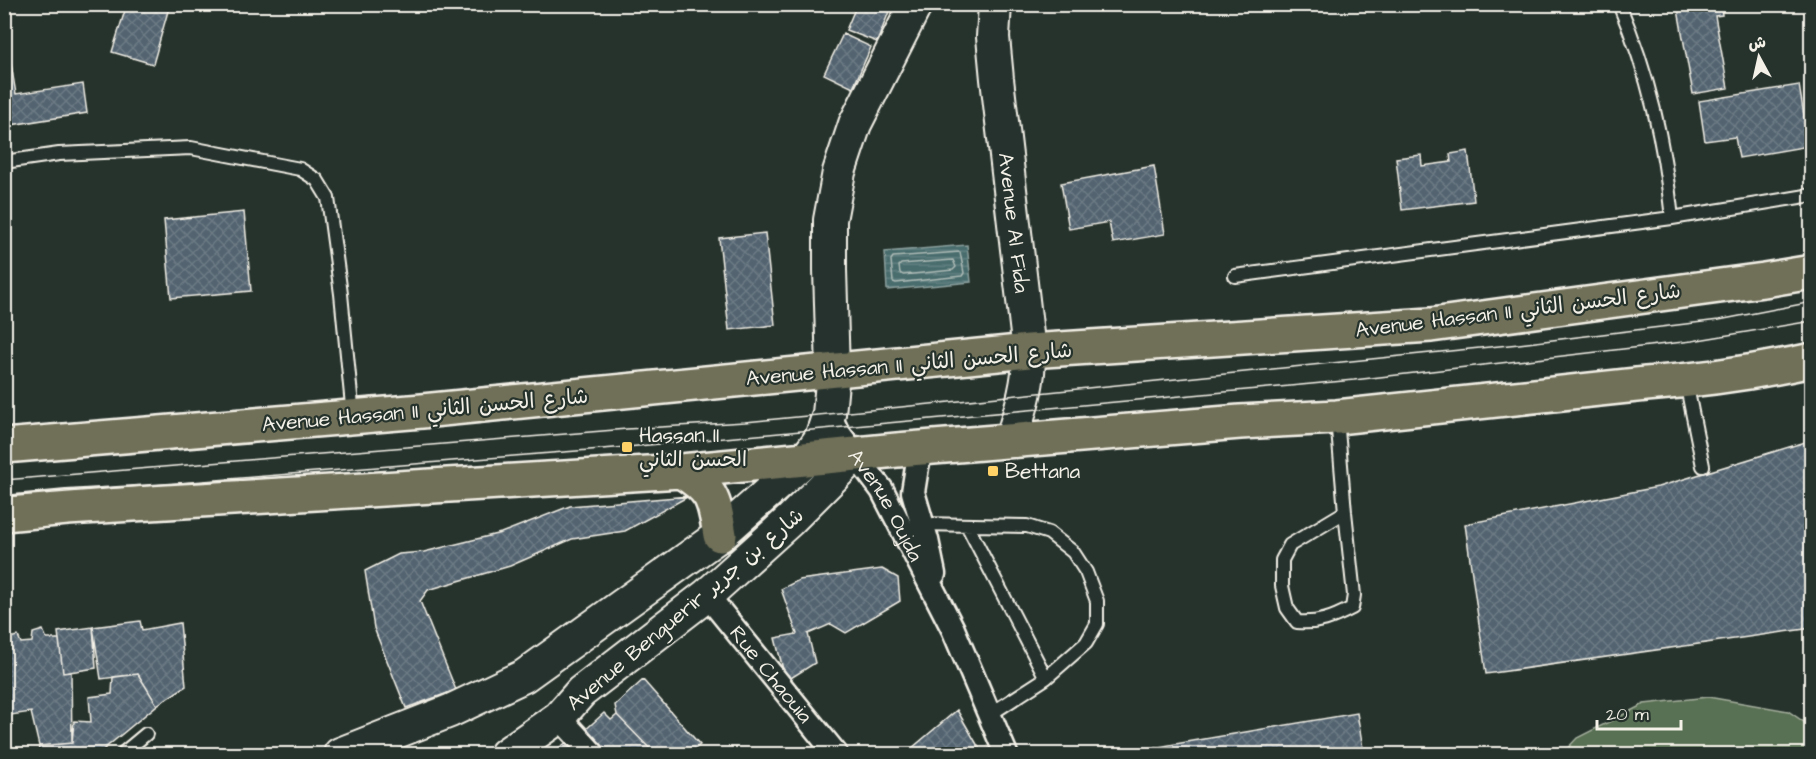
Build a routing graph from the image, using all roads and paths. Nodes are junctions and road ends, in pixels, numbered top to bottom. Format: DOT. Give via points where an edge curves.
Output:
graph roads {
  1 [pos="916,4"];
  2 [pos="995,4"];
  3 [pos="1619,4"];
  4 [pos="4,162"];
  5 [pos="1812,195"];
  6 [pos="1672,218"];
  7 [pos="1812,272"];
  8 [pos="1234,276"];
  9 [pos="1029,351"];
  10 [pos="1812,360"];
  11 [pos="833,372"];
  12 [pos="1686,381"];
  13 [pos="829,414"];
  14 [pos="353,417"];
  15 [pos="1337,417"];
  16 [pos="1011,441"];
  17 [pos="4,446"];
  18 [pos="922,449"];
  19 [pos="856,454"];
  20 [pos="806,459"];
  21 [pos="1702,466"];
  22 [pos="681,471"];
  23 [pos="1345,512"];
  24 [pos="4,514"];
  25 [pos="921,524"];
  26 [pos="967,525"];
  27 [pos="720,535"];
  28 [pos="707,595"];
  29 [pos="938,599"];
  30 [pos="1046,678"];
  31 [pos="989,715"];
  32 [pos="559,717"];
  33 [pos="146,734"];
  34 [pos="122,754"];
  35 [pos="340,754"];
  36 [pos="506,754"];
  37 [pos="593,754"];
  38 [pos="836,754"];
  39 [pos="1006,754"];
  1 -- 11 [label="main road" via="855,124 839,172 830,220"];
  2 -- 9 [label="main road, Avenue Al Fida" via="997,79"];
  3 -- 6 [label="lane" via="1656,112"];
  4 -- 14 [label="lane" via="59,154 191,148 300,169 316,180 328,198"];
  5 -- 6 [label="lane"];
  6 -- 8 [label="lane"];
  7 -- 9 [label="highway, Avenue Hassan II شارع الحسن الثاني" via="1431,325"];
  9 -- 11 [label="highway, Avenue Hassan II شارع الحسن الثاني"];
  9 -- 16 [label="main road, Avenue Al Fida" via="1021,411"];
  10 -- 12 [label="highway"];
  11 -- 13 [label="main road, Avenue Benguerir شارع بن جرير"];
  11 -- 14 [label="highway, Avenue Hassan II شارع الحسن الثاني"];
  12 -- 15 [label="highway"];
  12 -- 21 [label="lane"];
  13 -- 19 [label="street, Avenue Oujda"];
  13 -- 20 [label="main road, Avenue Benguerir شارع بن جرير" via="821,438"];
  14 -- 17 [label="highway, Avenue Hassan II شارع الحسن الثاني"];
  15 -- 16 [label="highway"];
  15 -- 23 [label="lane"];
  16 -- 18 [label="highway"];
  18 -- 19 [label="highway"];
  18 -- 25 [label="street, Avenue Oujda" via="913,492"];
  19 -- 20 [label="highway"];
  19 -- 28 [label="main road, Avenue Benguerir شارع بن جرير" via="797,514"];
  19 -- 29 [label="street, Avenue Oujda" via="882,490"];
  20 -- 22 [label="highway"];
  20 -- 27 [label="main road, Avenue Benguerir شارع بن جرير"];
  22 -- 24 [label="highway"];
  22 -- 27 [label="highway" via="709,492"];
  23 -- 23 [label="lane" via="1352,608 1313,623 1297,622 1287,608 1282,560 1290,545"];
  25 -- 26 [label="lane"];
  25 -- 29 [label="street, Avenue Oujda"];
  26 -- 30 [label="lane"];
  26 -- 30 [label="lane" via="1027,526 1049,533 1073,552 1086,572 1096,601 1098,624 1086,643"];
  27 -- 35 [label="main road, Avenue Benguerir شارع بن جرير" via="524,676 450,711"];
  28 -- 32 [label="main road, Avenue Benguerir شارع بن جرير" via="581,692"];
  28 -- 38 [label="street, Rue Chaouia"];
  29 -- 31 [label="street, Avenue Oujda"];
  30 -- 31 [label="lane"];
  31 -- 39 [label="street, Avenue Oujda"];
  32 -- 36 [label="main road, Avenue Benguerir شارع بن جرير"];
  32 -- 37 [label="street"];
  33 -- 34 [label="lane"];
}
